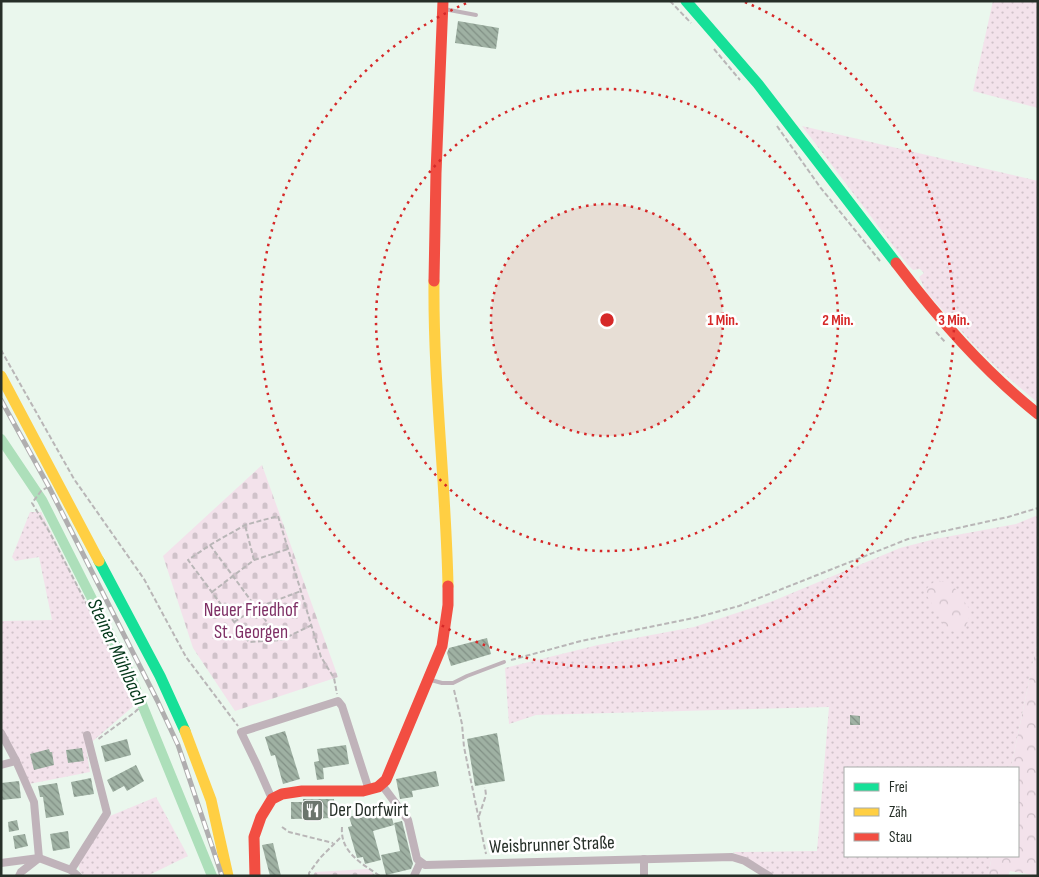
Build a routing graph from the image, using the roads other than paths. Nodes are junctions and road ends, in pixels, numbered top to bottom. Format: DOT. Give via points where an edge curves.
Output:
graph roads {
  1 [pos="686,1"];
  2 [pos="443,5"];
  3 [pos="476,16"];
  4 [pos="1,376"];
  5 [pos="1038,414"];
  6 [pos="504,662"];
  7 [pos="429,679"];
  8 [pos="1,733"];
  9 [pos="87,735"];
  10 [pos="16,761"];
  11 [pos="1,765"];
  12 [pos="382,785"];
  13 [pos="369,790"];
  14 [pos="272,799"];
  15 [pos="39,858"];
  16 [pos="644,859"];
  17 [pos="1,863"];
  18 [pos="420,863"];
  19 [pos="71,870"];
  20 [pos="19,876"];
  21 [pos="78,876"];
  22 [pos="228,876"];
  23 [pos="255,876"];
  24 [pos="414,876"];
  25 [pos="644,876"];
  26 [pos="769,876"];
  1 -- 5 [label="main road" via="786,116 956,338"];
  2 -- 3 [label="lane"];
  2 -- 7 [label="main road" via="434,312 448,589 445,634"];
  4 -- 22 [label="main road" via="180,718 211,800"];
  6 -- 7 [label="lane" via="453,683"];
  7 -- 12 [label="main road" via="390,774"];
  8 -- 10 [label="street"];
  9 -- 19 [label="street" via="107,813"];
  10 -- 11 [label="street"];
  10 -- 15 [label="street" via="34,802"];
  12 -- 13 [label="main road"];
  12 -- 18 [label="street" via="408,820"];
  13 -- 14 [label="main road" via="302,791"];
  13 -- 14 [label="street" via="338,702 240,732"];
  14 -- 23 [label="main road" via="254,837"];
  15 -- 17 [label="street"];
  15 -- 19 [label="street"];
  15 -- 20 [label="street"];
  16 -- 18 [label="street, Weisbrunner Straße" via="432,866"];
  16 -- 25 [label="street"];
  16 -- 26 [label="street, Weisbrunner Straße" via="732,857"];
  18 -- 24 [label="street"];
  19 -- 21 [label="street"];
}
